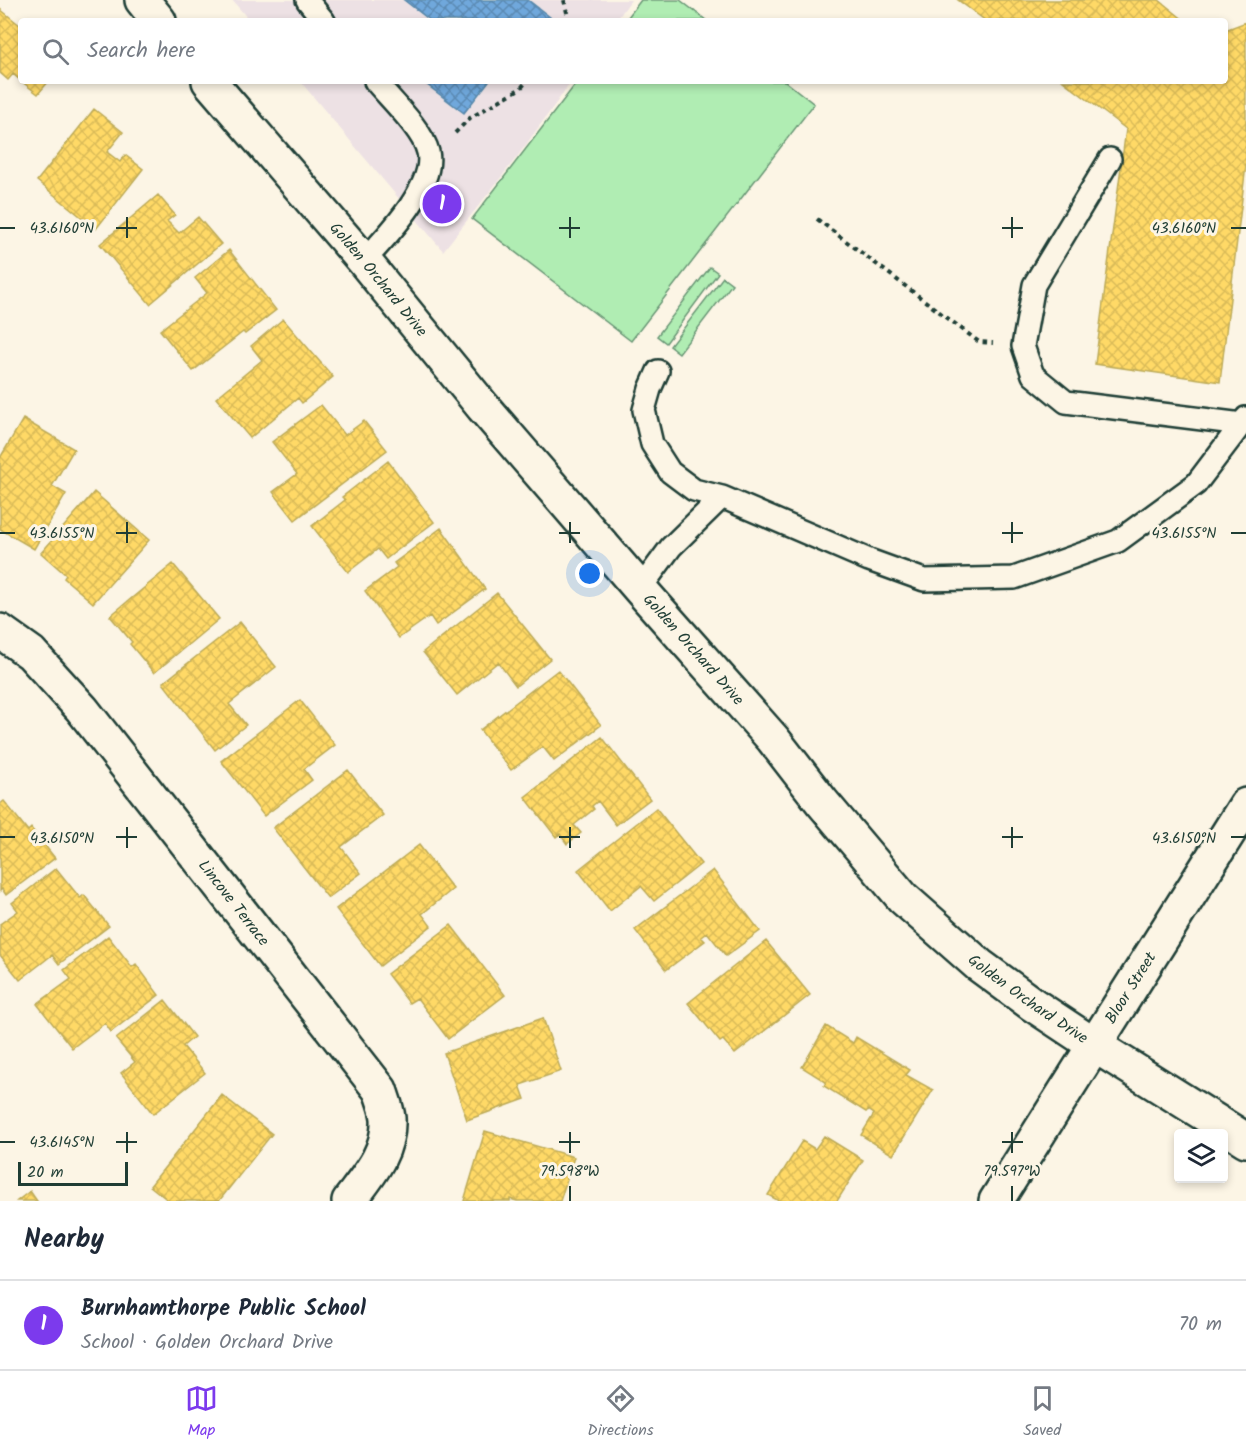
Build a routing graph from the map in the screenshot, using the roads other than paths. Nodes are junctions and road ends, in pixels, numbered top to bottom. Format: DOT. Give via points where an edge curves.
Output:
graph roads {
  1 [pos="142,0"];
  2 [pos="307,0"];
  3 [pos="157,18"];
  4 [pos="322,18"];
  5 [pos="212,84"];
  6 [pos="378,84"];
  7 [pos="1110,159"];
  8 [pos="364,261"];
  9 [pos="658,370"];
  10 [pos="1244,421"];
  11 [pos="722,497"];
  12 [pos="640,589"];
  13 [pos="0,631"];
  14 [pos="1246,805"];
  15 [pos="1094,1045"];
  16 [pos="1246,1140"];
  17 [pos="349,1201"];
  18 [pos="996,1201"];
  1 -- 3 [label="street"];
  2 -- 4 [label="lane"];
  5 -- 8 [label="street, Golden Orchard Drive"];
  6 -- 8 [label="lane" via="418,132 428,151 429,167 423,185 394,229"];
  7 -- 10 [label="lane" via="1034,285 1023,346 1033,375 1066,402"];
  8 -- 12 [label="street, Golden Orchard Drive"];
  9 -- 11 [label="lane" via="644,410 652,444 670,472 694,490"];
  10 -- 11 [label="lane" via="1196,484 1118,541 1014,578 924,580"];
  11 -- 12 [label="lane" via="671,547"];
  12 -- 15 [label="street, Golden Orchard Drive" via="773,739 903,898 979,965"];
  13 -- 17 [label="street, Lincove Terrace" via="31,653 82,709 380,1090 387,1118 385,1143 376,1165"];
  14 -- 15 [label="street, Bloor Street"];
  15 -- 16 [label="street, Golden Orchard Drive"];
  15 -- 18 [label="street, Bloor Street"];
}
